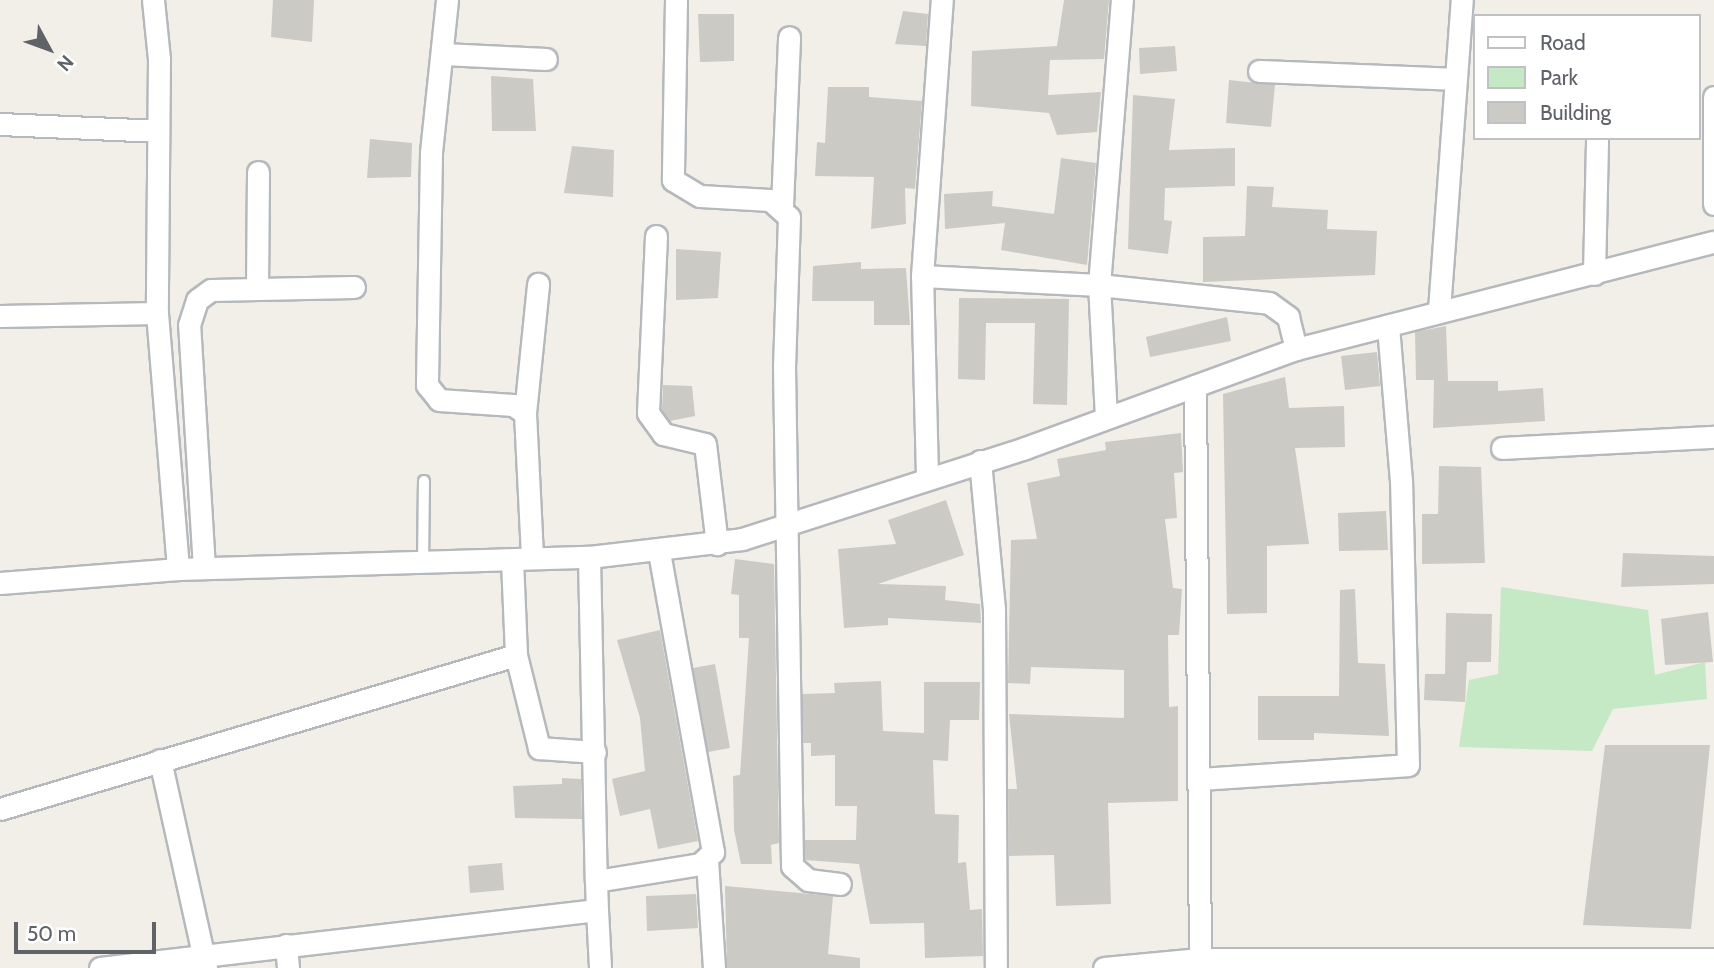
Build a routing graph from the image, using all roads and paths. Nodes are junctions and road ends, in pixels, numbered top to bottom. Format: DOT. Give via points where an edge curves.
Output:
graph roads {
  1 [pos="153,0"];
  2 [pos="446,0"];
  3 [pos="676,0"];
  4 [pos="942,0"];
  5 [pos="1122,0"];
  6 [pos="1462,0"];
  7 [pos="789,37"];
  8 [pos="443,54"];
  9 [pos="546,59"];
  10 [pos="1259,71"];
  11 [pos="1454,79"];
  12 [pos="1714,97"];
  13 [pos="0,124"];
  14 [pos="158,131"];
  15 [pos="1597,140"];
  16 [pos="258,172"];
  17 [pos="1714,204"];
  18 [pos="782,206"];
  19 [pos="656,236"];
  20 [pos="1708,246"];
  21 [pos="1594,274"];
  22 [pos="922,276"];
  23 [pos="538,284"];
  24 [pos="1099,285"];
  25 [pos="354,287"];
  26 [pos="257,288"];
  27 [pos="1439,310"];
  28 [pos="157,313"];
  29 [pos="0,316"];
  30 [pos="1388,326"];
  31 [pos="1296,349"];
  32 [pos="1195,386"];
  33 [pos="525,413"];
  34 [pos="1106,416"];
  35 [pos="1714,437"];
  36 [pos="1502,448"];
  37 [pos="980,461"];
  38 [pos="927,477"];
  39 [pos="424,481"];
  40 [pos="789,526"];
  41 [pos="717,544"];
  42 [pos="659,552"];
  43 [pos="589,557"];
  44 [pos="522,559"];
  45 [pos="423,563"];
  46 [pos="204,568"];
  47 [pos="178,569"];
  48 [pos="0,583"];
  49 [pos="516,655"];
  50 [pos="595,752"];
  51 [pos="160,760"];
  52 [pos="1199,779"];
  53 [pos="0,810"];
  54 [pos="707,860"];
  55 [pos="596,881"];
  56 [pos="840,884"];
  57 [pos="597,911"];
  58 [pos="286,945"];
  59 [pos="1200,959"];
  60 [pos="1714,959"];
  61 [pos="205,962"];
  62 [pos="1138,967"];
  63 [pos="100,968"];
  64 [pos="288,968"];
  65 [pos="600,968"];
  66 [pos="714,968"];
  67 [pos="996,968"];
  68 [pos="1104,968"];
  1 -- 14 [label="street"];
  2 -- 8 [label="street"];
  3 -- 18 [label="street" via="673,180 700,196"];
  4 -- 22 [label="street"];
  5 -- 24 [label="street"];
  6 -- 11 [label="street"];
  7 -- 18 [label="street"];
  8 -- 9 [label="street"];
  8 -- 33 [label="street" via="431,153 427,385 439,400 513,405"];
  10 -- 11 [label="street"];
  11 -- 27 [label="street"];
  12 -- 17 [label="street"];
  13 -- 14 [label="street"];
  14 -- 28 [label="street"];
  15 -- 21 [label="street"];
  16 -- 26 [label="street"];
  18 -- 40 [label="street" via="789,218 784,366"];
  19 -- 41 [label="street" via="648,413 663,434 705,444"];
  20 -- 21 [label="street"];
  21 -- 27 [label="street"];
  22 -- 24 [label="street"];
  22 -- 38 [label="street"];
  23 -- 33 [label="street"];
  24 -- 31 [label="street" via="1269,303 1288,317"];
  24 -- 34 [label="street"];
  25 -- 26 [label="street"];
  26 -- 46 [label="street" via="205,291 191,318"];
  27 -- 30 [label="street"];
  28 -- 29 [label="street"];
  28 -- 47 [label="street"];
  30 -- 31 [label="street"];
  30 -- 52 [label="street" via="1401,481 1408,765"];
  31 -- 32 [label="street"];
  32 -- 34 [label="street"];
  32 -- 52 [label="street"];
  33 -- 44 [label="street"];
  34 -- 37 [label="street"];
  35 -- 36 [label="street"];
  37 -- 38 [label="street"];
  37 -- 67 [label="street" via="994,608"];
  38 -- 40 [label="street"];
  39 -- 45 [label="lane"];
  40 -- 41 [label="street"];
  40 -- 56 [label="street" via="792,866 808,880"];
  41 -- 42 [label="street"];
  42 -- 43 [label="street"];
  42 -- 54 [label="street" via="714,843"];
  43 -- 44 [label="street"];
  43 -- 50 [label="street"];
  44 -- 45 [label="street"];
  44 -- 49 [label="street"];
  45 -- 46 [label="street"];
  46 -- 47 [label="street"];
  47 -- 48 [label="street"];
  49 -- 50 [label="street" via="539,748"];
  49 -- 51 [label="street"];
  50 -- 55 [label="street"];
  51 -- 53 [label="street"];
  51 -- 61 [label="street"];
  52 -- 59 [label="street"];
  54 -- 55 [label="street"];
  54 -- 66 [label="street"];
  55 -- 57 [label="street"];
  57 -- 58 [label="street"];
  57 -- 65 [label="street"];
  58 -- 61 [label="street"];
  58 -- 64 [label="street"];
  59 -- 60 [label="street"];
  59 -- 62 [label="street"];
  61 -- 63 [label="street"];
  62 -- 68 [label="street"];
}
